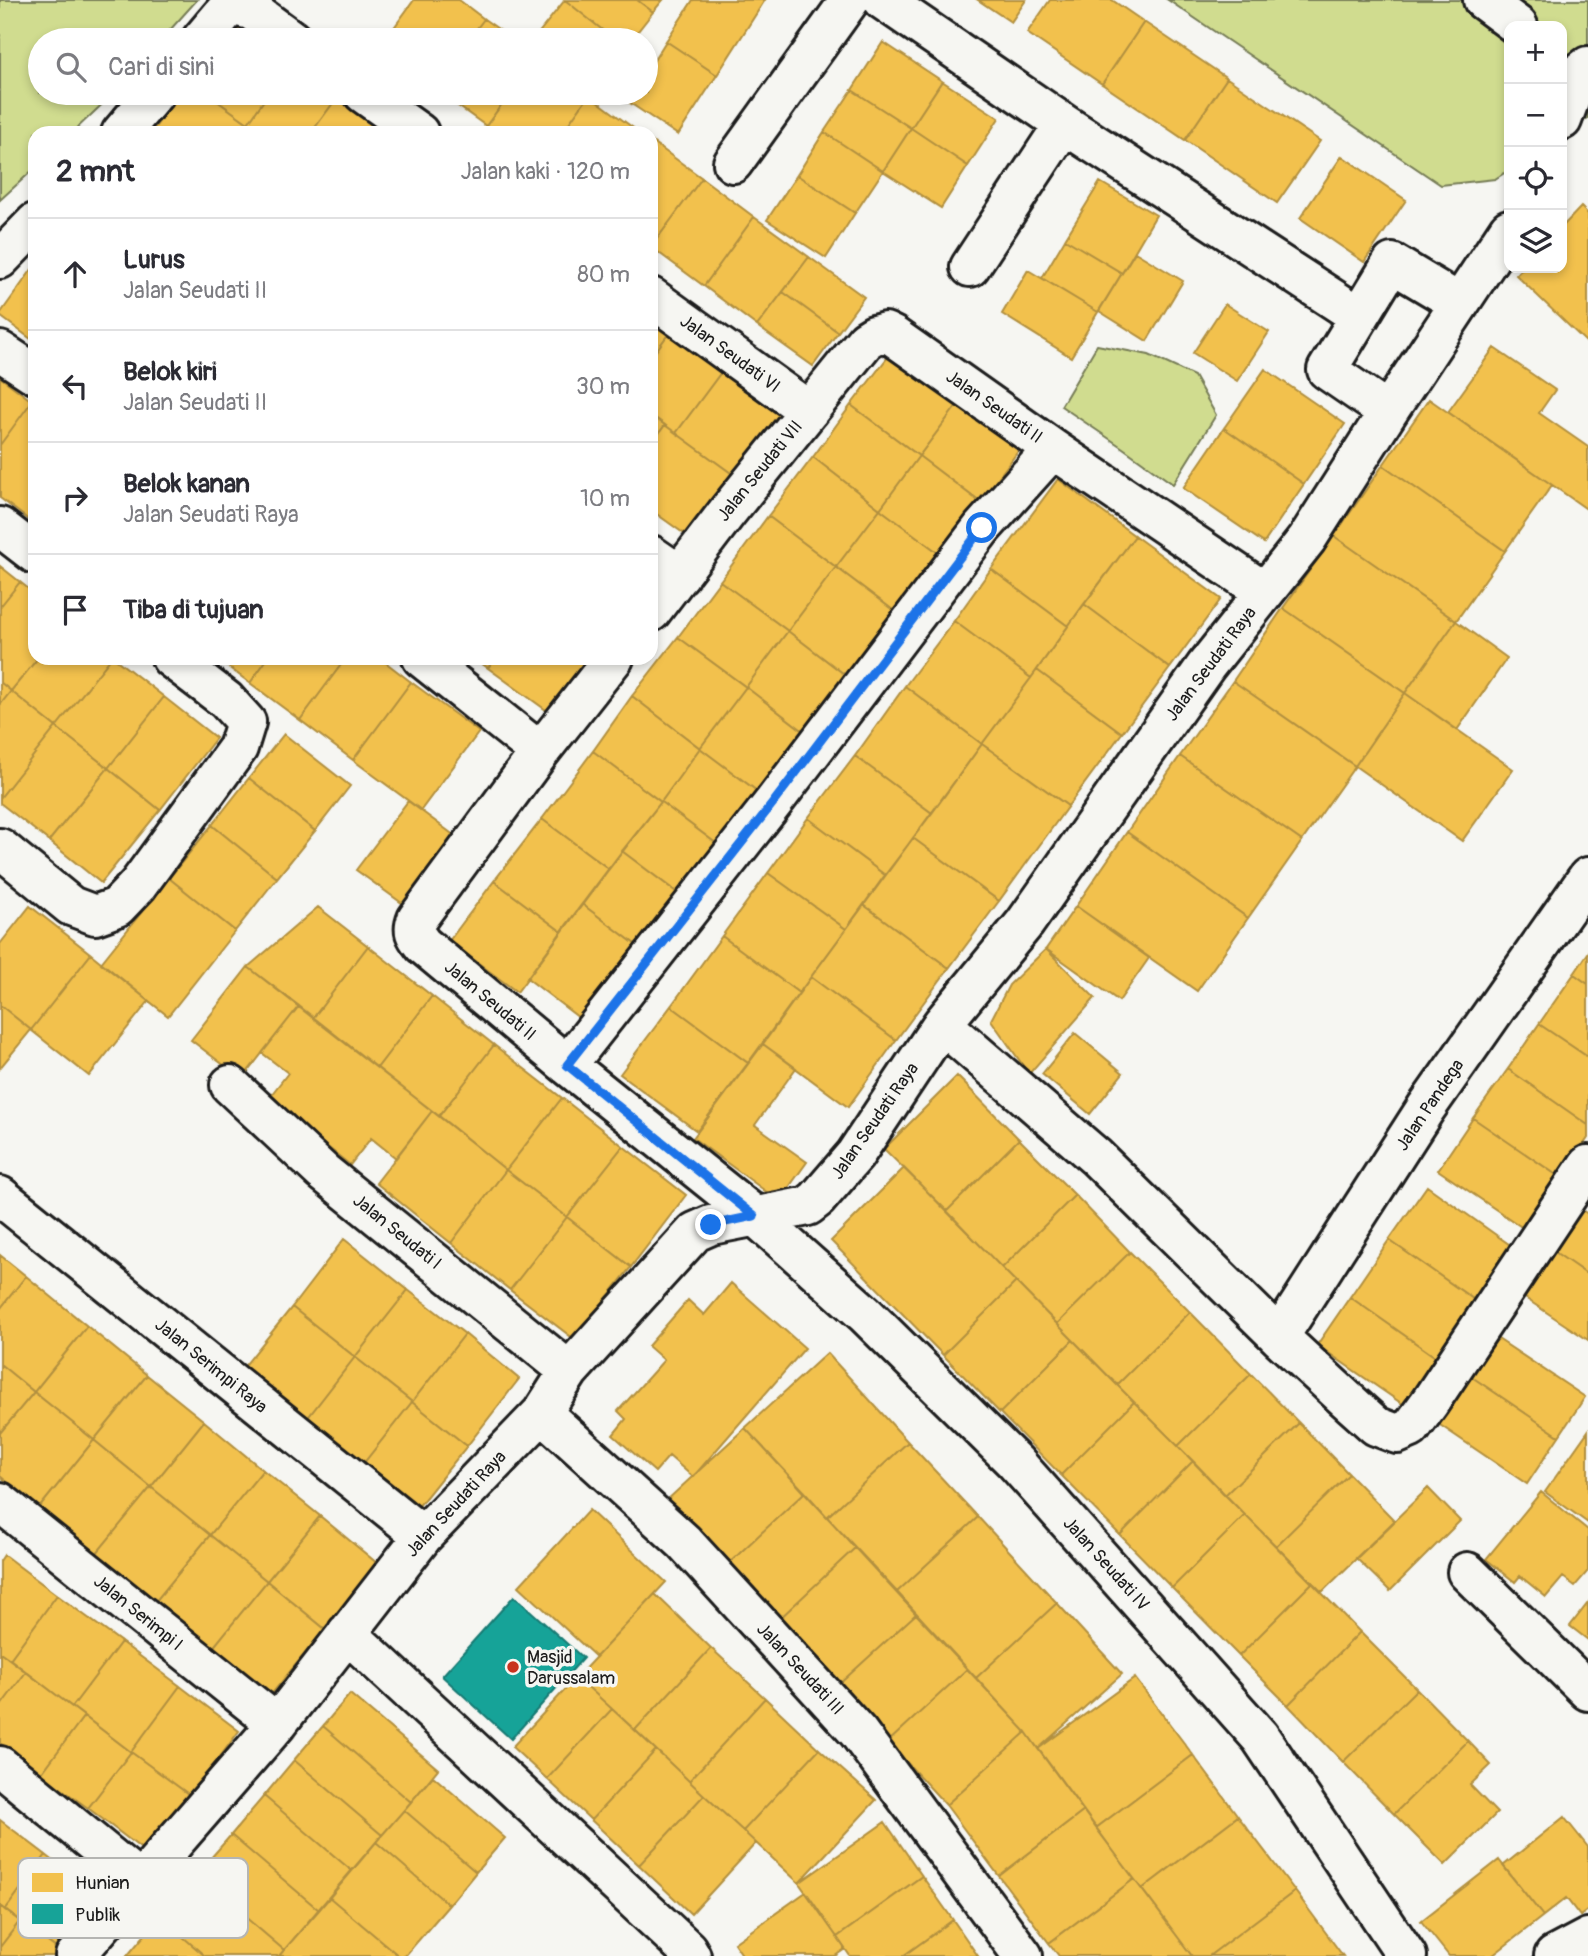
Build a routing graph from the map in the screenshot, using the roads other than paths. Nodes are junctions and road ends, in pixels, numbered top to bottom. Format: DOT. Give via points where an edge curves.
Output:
graph roads {
  1 [pos="850,0"];
  2 [pos="883,0"];
  3 [pos="1483,0"];
  4 [pos="1511,21"];
  5 [pos="211,28"];
  6 [pos="276,28"];
  7 [pos="1577,66"];
  8 [pos="1567,102"];
  9 [pos="145,105"];
  10 [pos="380,105"];
  11 [pos="1064,124"];
  12 [pos="127,126"];
  13 [pos="409,126"];
  14 [pos="733,163"];
  15 [pos="28,230"];
  16 [pos="1504,237"];
  17 [pos="0,259"];
  18 [pos="970,267"];
  19 [pos="658,302"];
  20 [pos="1460,303"];
  21 [pos="1359,316"];
  22 [pos="874,335"];
  23 [pos="0,351"];
  24 [pos="28,369"];
  25 [pos="809,411"];
  26 [pos="1388,412"];
  27 [pos="1053,449"];
  28 [pos="0,527"];
  29 [pos="28,549"];
  30 [pos="666,565"];
  31 [pos="658,590"];
  32 [pos="1265,592"];
  33 [pos="180,665"];
  34 [pos="431,665"];
  35 [pos="608,665"];
  36 [pos="540,752"];
  37 [pos="0,848"];
  38 [pos="1588,877"];
  39 [pos="942,1024"];
  40 [pos="567,1065"];
  41 [pos="230,1084"];
  42 [pos="1588,1165"];
  43 [pos="0,1196"];
  44 [pos="754,1216"];
  45 [pos="1279,1337"];
  46 [pos="569,1371"];
  47 [pos="542,1413"];
  48 [pos="0,1502"];
  49 [pos="422,1535"];
  50 [pos="1467,1572"];
  51 [pos="347,1633"];
  52 [pos="1588,1691"];
  53 [pos="277,1724"];
  54 [pos="0,1766"];
  55 [pos="112,1858"];
  56 [pos="162,1858"];
  57 [pos="1588,1937"];
  58 [pos="91,1938"];
  59 [pos="75,1956"];
  60 [pos="691,1956"];
  61 [pos="1023,1956"];
  62 [pos="1407,1956"];
  63 [pos="1554,1956"];
  1 -- 14 [label="street"];
  2 -- 11 [label="street"];
  3 -- 4 [label="street"];
  5 -- 6 [label="street" via="228,8 237,7 251,10"];
  7 -- 8 [label="street"];
  9 -- 12 [label="street"];
  10 -- 13 [label="street"];
  11 -- 18 [label="street"];
  11 -- 21 [label="street"];
  15 -- 17 [label="street"];
  16 -- 20 [label="street, Jalan Seudati Raya"];
  19 -- 25 [label="street, Jalan Seudati VI"];
  20 -- 21 [label="street" via="1392,263"];
  20 -- 26 [label="street, Jalan Seudati Raya"];
  21 -- 26 [label="street" via="1327,370"];
  22 -- 25 [label="street, Jalan Seudati VII"];
  22 -- 27 [label="street, Jalan Seudati II" via="885,332 893,336"];
  23 -- 24 [label="street"];
  25 -- 30 [label="street, Jalan Seudati VII" via="728,511"];
  26 -- 32 [label="street, Jalan Seudati Raya" via="1307,539"];
  27 -- 32 [label="street"];
  27 -- 40 [label="street, Jalan Seudati II" via="982,528"];
  28 -- 29 [label="street"];
  30 -- 31 [label="street, Jalan Seudati VII"];
  32 -- 39 [label="street, Jalan Seudati Raya" via="1206,666 1025,923"];
  33 -- 37 [label="street" via="226,700 246,722 238,748 117,907 95,915 71,906"];
  34 -- 36 [label="street"];
  35 -- 36 [label="street"];
  36 -- 40 [label="street, Jalan Seudati II" via="413,928 423,945"];
  38 -- 45 [label="street, Jalan Pandega" via="1426,1108"];
  39 -- 44 [label="street, Jalan Seudati Raya" via="855,1155 817,1199 808,1206"];
  39 -- 45 [label="street" via="1096,1157"];
  40 -- 44 [label="street, Jalan Seudati II"];
  41 -- 46 [label="street, Jalan Seudati I" via="323,1172"];
  42 -- 45 [label="street" via="1411,1428 1397,1434 1376,1426"];
  43 -- 49 [label="street, Jalan Serimpi Raya"];
  44 -- 46 [label="street, Jalan Seudati Raya" via="695,1232"];
  44 -- 62 [label="street, Jalan Seudati IV" via="865,1314 1015,1462 1260,1737"];
  46 -- 47 [label="street, Jalan Seudati Raya"];
  47 -- 49 [label="street, Jalan Seudati Raya"];
  47 -- 61 [label="street, Jalan Seudati III" via="684,1542 858,1732"];
  48 -- 53 [label="street, Jalan Serimpi I"];
  49 -- 51 [label="street, Jalan Seudati Raya"];
  50 -- 52 [label="street"];
  51 -- 53 [label="street, Jalan Seudati Raya"];
  51 -- 60 [label="street"];
  53 -- 56 [label="street, Jalan Seudati Raya"];
  54 -- 55 [label="street"];
  57 -- 63 [label="street"];
  58 -- 59 [label="street, Jalan Seudati Raya"];
}
